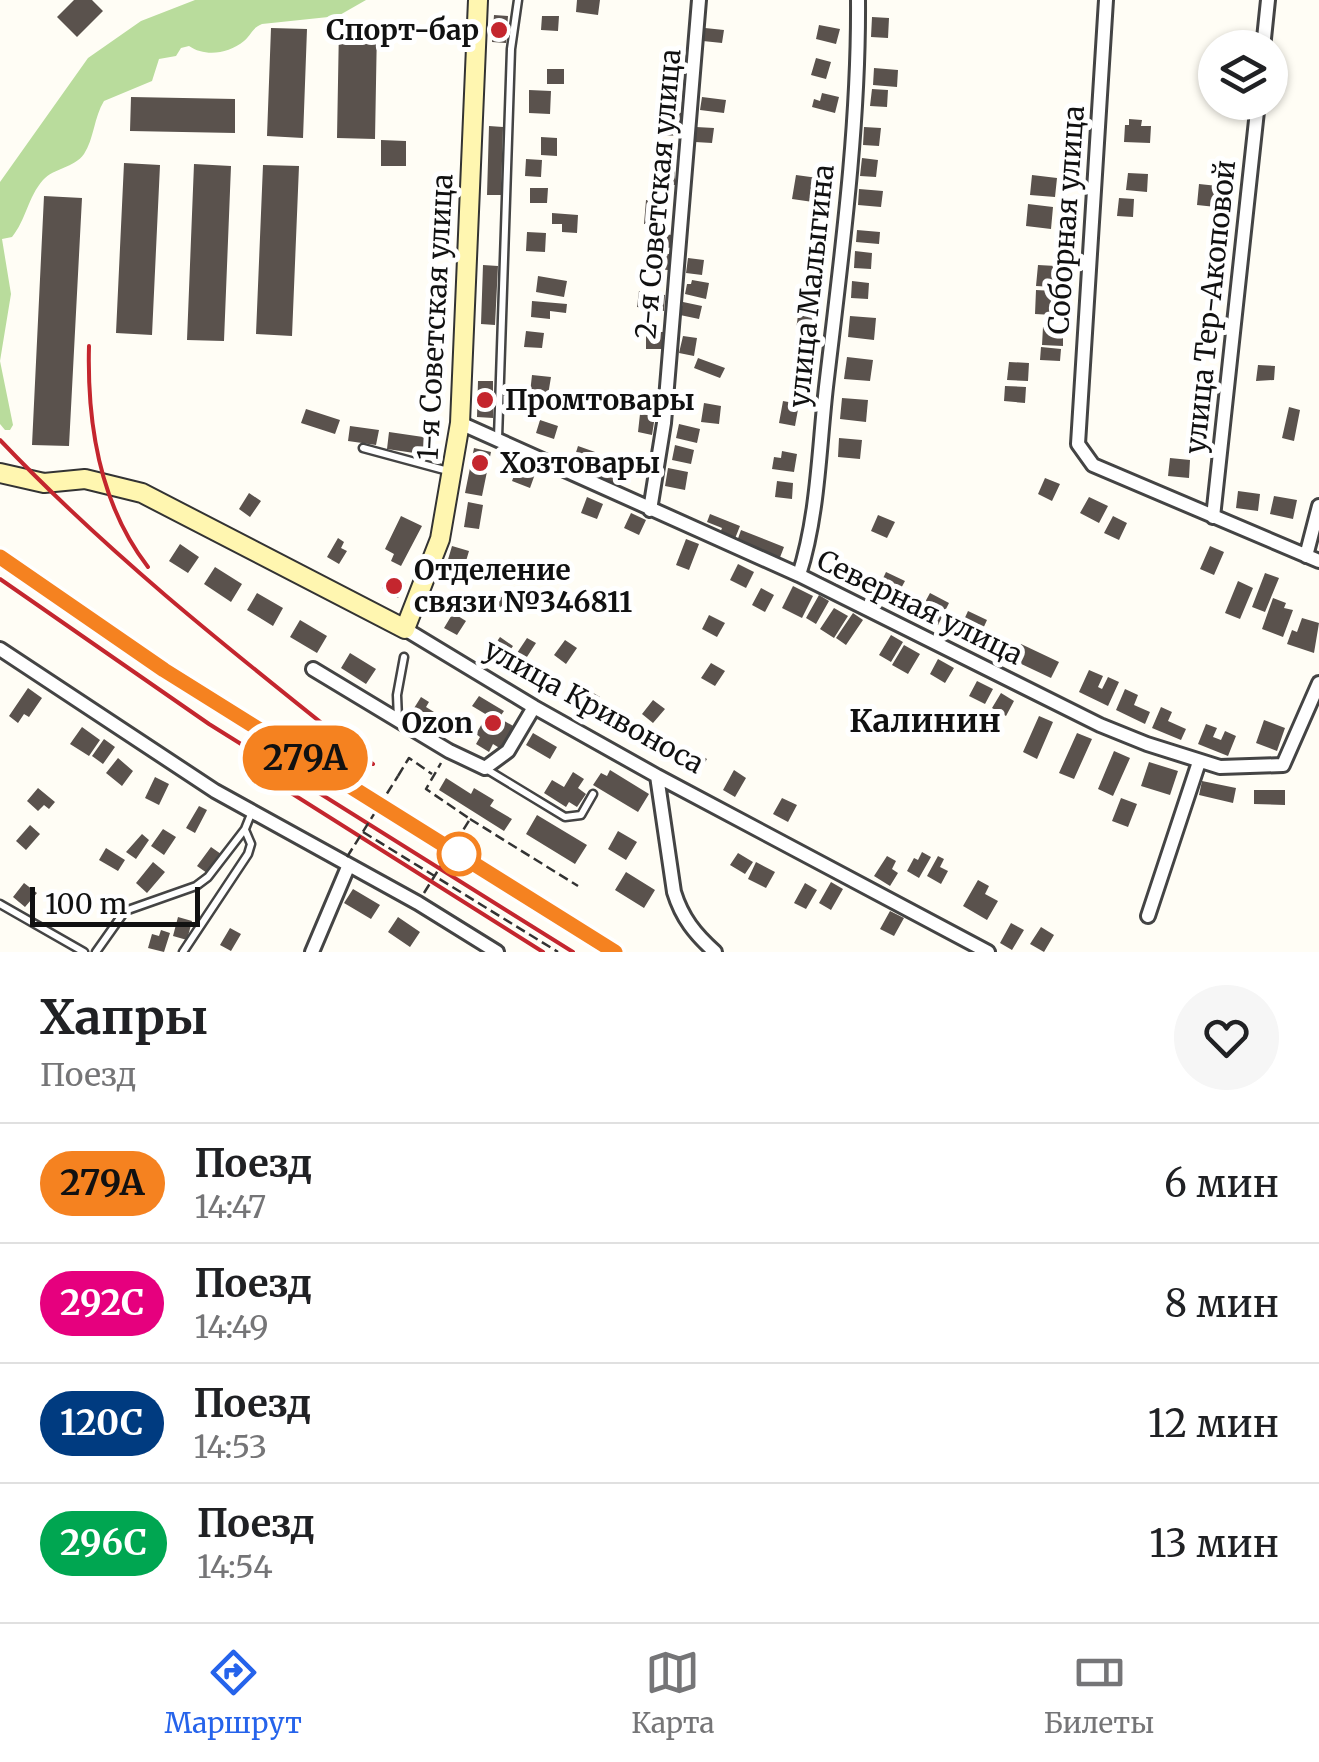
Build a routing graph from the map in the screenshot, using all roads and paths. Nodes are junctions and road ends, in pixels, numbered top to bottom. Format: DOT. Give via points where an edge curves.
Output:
graph roads {
  1 [pos="478,0"];
  2 [pos="518,0"];
  3 [pos="700,0"];
  4 [pos="858,0"];
  5 [pos="1106,0"];
  6 [pos="1268,0"];
  7 [pos="1266,30"];
  8 [pos="1256,120"];
  9 [pos="460,423"];
  10 [pos="498,438"];
  11 [pos="363,448"];
  12 [pos="0,472"];
  13 [pos="454,472"];
  14 [pos="1319,506"];
  15 [pos="650,510"];
  16 [pos="1212,517"];
  17 [pos="1313,558"];
  18 [pos="799,575"];
  19 [pos="406,629"];
  20 [pos="0,649"];
  21 [pos="404,658"];
  22 [pos="313,669"];
  23 [pos="1319,683"];
  24 [pos="534,708"];
  25 [pos="398,720"];
  26 [pos="449,751"];
  27 [pos="1200,762"];
  28 [pos="485,768"];
  29 [pos="434,775"];
  30 [pos="656,776"];
  31 [pos="592,794"];
  32 [pos="376,811"];
  33 [pos="252,812"];
  34 [pos="470,819"];
  35 [pos="245,829"];
  36 [pos="363,832"];
  37 [pos="447,856"];
  38 [pos="348,862"];
  39 [pos="434,876"];
  40 [pos="578,886"];
  41 [pos="418,903"];
  42 [pos="0,904"];
  43 [pos="1148,916"];
  44 [pos="84,952"];
  45 [pos="96,952"];
  46 [pos="183,952"];
  47 [pos="312,952"];
  48 [pos="497,952"];
  49 [pos="558,952"];
  50 [pos="602,952"];
  51 [pos="716,952"];
  52 [pos="988,952"];
  1 -- 9 [label="street, 1-я Советская улица"];
  2 -- 10 [label="lane"];
  3 -- 15 [label="street, 2-я Советская улица" via="664,423"];
  4 -- 18 [label="street, улица Малыгина" via="835,311 810,534"];
  5 -- 16 [label="street, Соборная улица" via="1078,444 1093,465"];
  6 -- 7 [label="street"];
  8 -- 16 [label="street, улица Тер-Акоповой"];
  9 -- 10 [label="street, Северная улица"];
  9 -- 13 [label="street, 1-я Советская улица"];
  10 -- 15 [label="street, Северная улица"];
  11 -- 13 [label="lane"];
  12 -- 19 [label="street, улица Кривоноса" via="44,483 84,479 142,493"];
  13 -- 19 [label="street, 1-я Советская улица" via="440,539"];
  14 -- 17 [label="street"];
  15 -- 18 [label="street, Северная улица"];
  16 -- 17 [label="street"];
  18 -- 27 [label="street, Северная улица" via="1100,725"];
  19 -- 24 [label="street, улица Кривоноса"];
  20 -- 33 [label="street"];
  21 -- 25 [label="lane"];
  22 -- 25 [label="street"];
  23 -- 27 [label="street, Северная улица" via="1283,766 1240,769"];
  24 -- 28 [label="street" via="508,751"];
  24 -- 30 [label="street, улица Кривоноса"];
  25 -- 26 [label="street"];
  26 -- 28 [label="street"];
  26 -- 29 [label="path"];
  27 -- 43 [label="street"];
  28 -- 31 [label="lane" via="565,818 581,815"];
  29 -- 32 [label="path, bridge" via="409,758"];
  29 -- 34 [label="path" via="426,789"];
  30 -- 51 [label="street" via="680,910"];
  30 -- 52 [label="street, улица Кривоноса"];
  32 -- 36 [label="path, bridge"];
  32 -- 37 [label="path"];
  33 -- 35 [label="lane"];
  33 -- 38 [label="street"];
  34 -- 37 [label="path"];
  34 -- 40 [label="path"];
  35 -- 45 [label="lane" via="196,886 125,911"];
  35 -- 46 [label="lane" via="248,854"];
  36 -- 38 [label="path, bridge"];
  36 -- 39 [label="path"];
  37 -- 39 [label="path"];
  37 -- 50 [label="path"];
  38 -- 41 [label="street"];
  38 -- 47 [label="street"];
  39 -- 41 [label="path"];
  39 -- 49 [label="path"];
  41 -- 48 [label="street"];
  42 -- 44 [label="lane"];
}
